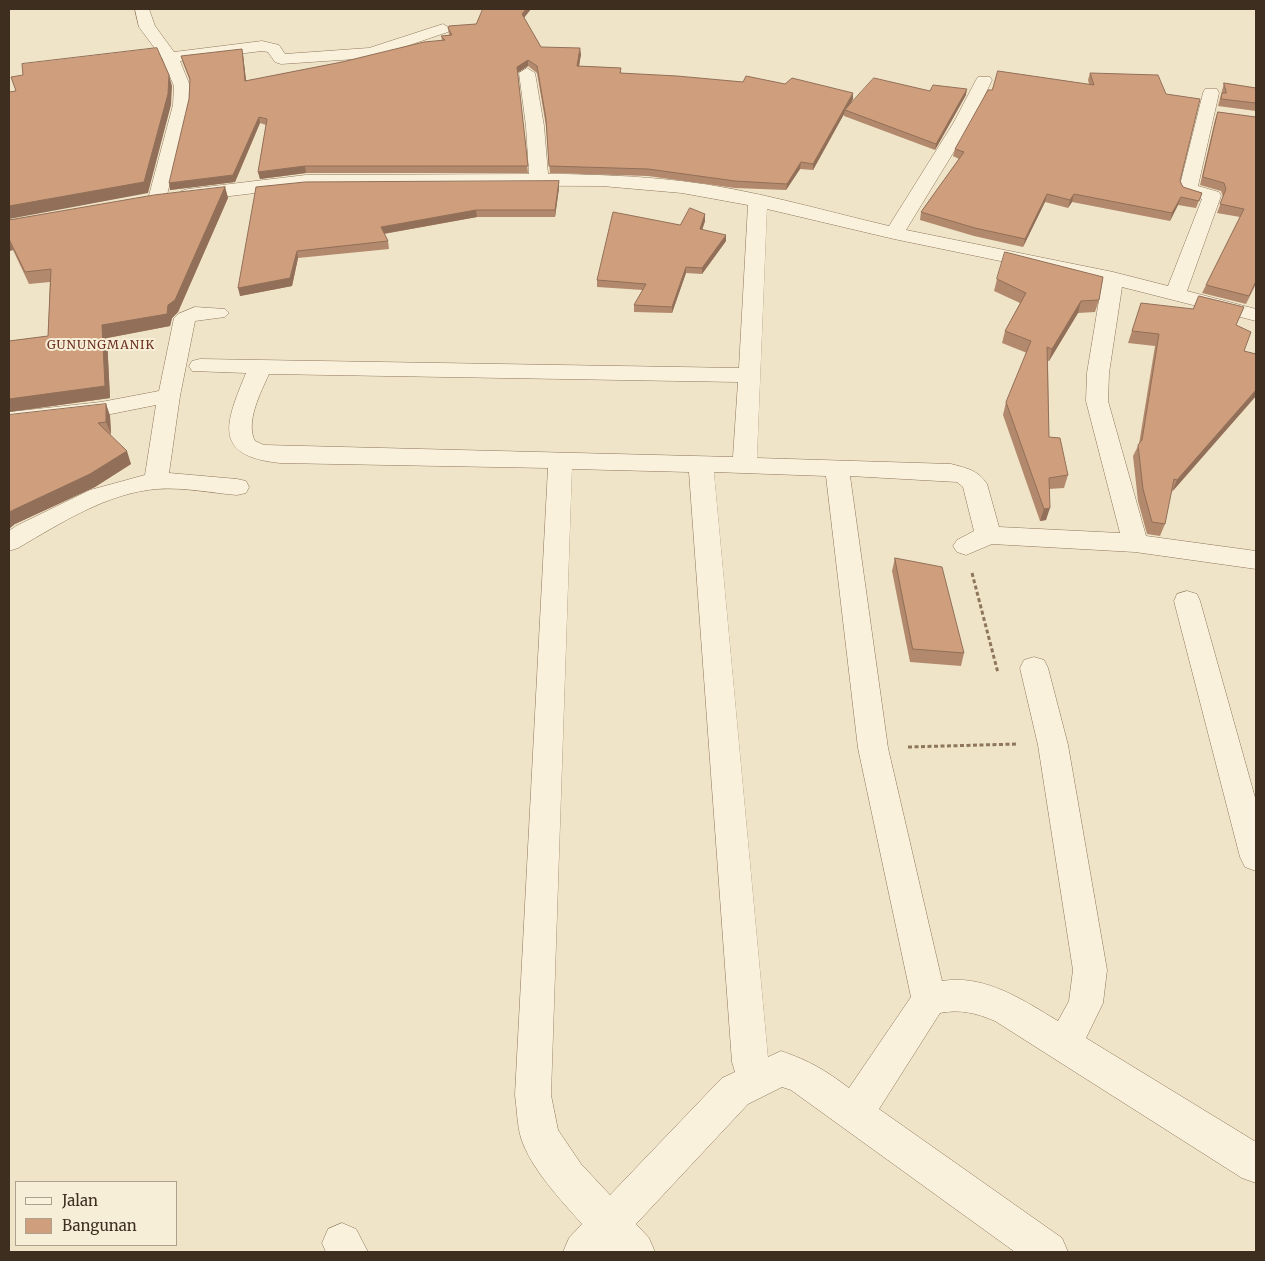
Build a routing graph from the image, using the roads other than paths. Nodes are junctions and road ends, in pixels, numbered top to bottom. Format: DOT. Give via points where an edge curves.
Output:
graph roads {
  1 [pos="142,9"];
  2 [pos="443,29"];
  3 [pos="170,57"];
  4 [pos="527,73"];
  5 [pos="984,80"];
  6 [pos="1211,93"];
  7 [pos="1207,112"];
  8 [pos="1227,114"];
  9 [pos="539,179"];
  10 [pos="157,199"];
  11 [pos="758,201"];
  12 [pos="138,202"];
  13 [pos="894,233"];
  14 [pos="1113,278"];
  15 [pos="1176,293"];
  16 [pos="218,313"];
  17 [pos="1256,315"];
  18 [pos="200,366"];
  19 [pos="260,367"];
  20 [pos="749,375"];
  21 [pos="169,396"];
  22 [pos="9,419"];
  23 [pos="560,461"];
  24 [pos="701,464"];
  25 [pos="745,465"];
  26 [pos="836,468"];
  27 [pos="156,481"];
  28 [pos="237,487"];
  29 [pos="9,542"];
  30 [pos="1135,543"];
  31 [pos="1256,560"];
  32 [pos="1187,601"];
  33 [pos="1034,668"];
  34 [pos="1256,857"];
  35 [pos="929,1000"];
  36 [pos="1065,1044"];
  37 [pos="756,1080"];
  38 [pos="855,1112"];
  39 [pos="1256,1164"];
  40 [pos="622,1238"];
  41 [pos="583,1252"];
  42 [pos="1048,1252"];
  1 -- 3 [label="street" via="147,27"];
  2 -- 3 [label="street" via="367,54 281,58 273,48 262,46"];
  3 -- 10 [label="street" via="182,86 181,106"];
  4 -- 9 [label="street"];
  5 -- 13 [label="street" via="963,122"];
  6 -- 7 [label="street"];
  7 -- 8 [label="street"];
  7 -- 15 [label="street" via="1188,189 1212,196"];
  9 -- 10 [label="street" via="306,181"];
  9 -- 11 [label="street" via="602,180 682,187"];
  10 -- 12 [label="street"];
  11 -- 13 [label="street"];
  11 -- 20 [label="street"];
  13 -- 14 [label="street"];
  14 -- 15 [label="street"];
  14 -- 30 [label="street" via="1098,373 1097,401"];
  15 -- 17 [label="street"];
  16 -- 21 [label="street" via="195,313 185,318"];
  18 -- 19 [label="street"];
  19 -- 20 [label="street"];
  19 -- 23 [label="street" via="240,424 240,438 247,447 264,453"];
  20 -- 25 [label="street"];
  21 -- 22 [label="street" via="101,409"];
  21 -- 27 [label="street"];
  23 -- 24 [label="street"];
  23 -- 40 [label="street" via="533,1095 540,1137 567,1178"];
  24 -- 25 [label="street"];
  24 -- 37 [label="street" via="750,1052"];
  25 -- 26 [label="street"];
  26 -- 30 [label="street" via="951,472 966,476 975,484 977,540"];
  26 -- 35 [label="street" via="873,748"];
  27 -- 28 [label="street"];
  27 -- 29 [label="street" via="80,503"];
  30 -- 31 [label="street"];
  32 -- 34 [label="street"];
  33 -- 36 [label="street" via="1053,745 1090,970 1086,1003"];
  35 -- 36 [label="street" via="949,995 973,995 1007,1009"];
  35 -- 38 [label="street"];
  36 -- 39 [label="street"];
  37 -- 38 [label="street" via="782,1068 802,1076"];
  37 -- 40 [label="street" via="735,1091"];
  38 -- 42 [label="street"];
  40 -- 41 [label="street"];
}
